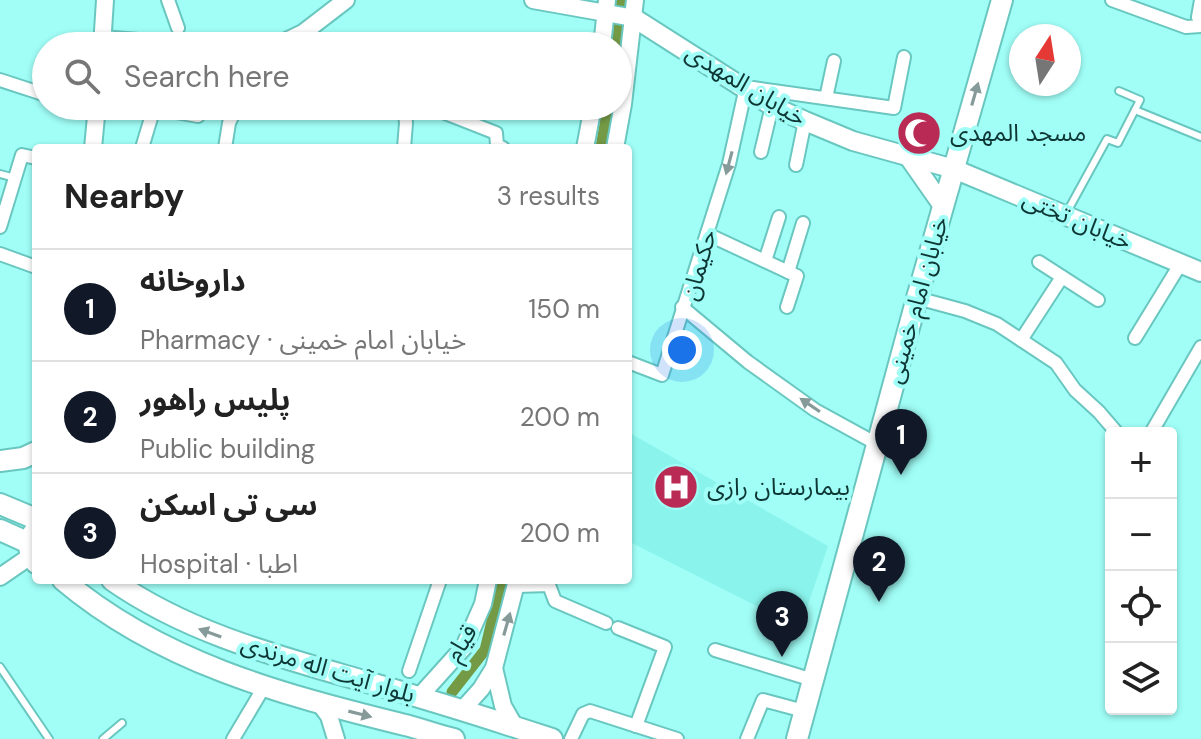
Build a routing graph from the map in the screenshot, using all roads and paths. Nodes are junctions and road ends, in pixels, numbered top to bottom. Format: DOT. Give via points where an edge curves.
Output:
graph roads {
  1 [pos="105,0"];
  2 [pos="168,0"];
  3 [pos="346,0"];
  4 [pos="533,0"];
  5 [pos="1002,0"];
  6 [pos="1112,0"];
  7 [pos="1201,0"];
  8 [pos="606,7"];
  9 [pos="635,9"];
  10 [pos="1201,26"];
  11 [pos="178,28"];
  12 [pos="103,32"];
  13 [pos="304,32"];
  14 [pos="603,32"];
  15 [pos="632,32"];
  16 [pos="904,57"];
  17 [pos="834,61"];
  18 [pos="0,80"];
  19 [pos="746,87"];
  20 [pos="32,90"];
  21 [pos="1119,91"];
  22 [pos="826,98"];
  23 [pos="772,106"];
  24 [pos="1135,110"];
  25 [pos="92,120"];
  26 [pos="147,120"];
  27 [pos="230,120"];
  28 [pos="406,120"];
  29 [pos="463,120"];
  30 [pos="590,120"];
  31 [pos="619,120"];
  32 [pos="805,121"];
  33 [pos="1201,137"];
  34 [pos="93,144"];
  35 [pos="143,144"];
  36 [pos="226,144"];
  37 [pos="404,144"];
  38 [pos="497,144"];
  39 [pos="586,144"];
  40 [pos="616,144"];
  41 [pos="761,152"];
  42 [pos="908,156"];
  43 [pos="32,157"];
  44 [pos="796,165"];
  45 [pos="954,169"];
  46 [pos="0,174"];
  47 [pos="15,178"];
  48 [pos="943,206"];
  49 [pos="1065,215"];
  50 [pos="779,217"];
  51 [pos="803,223"];
  52 [pos="0,227"];
  53 [pos="707,234"];
  54 [pos="0,254"];
  55 [pos="765,261"];
  56 [pos="1039,262"];
  57 [pos="1181,263"];
  58 [pos="32,266"];
  59 [pos="788,272"];
  60 [pos="1201,272"];
  61 [pos="1062,277"];
  62 [pos="917,298"];
  63 [pos="1098,300"];
  64 [pos="682,307"];
  65 [pos="787,307"];
  66 [pos="1135,338"];
  67 [pos="1021,340"];
  68 [pos="1201,347"];
  69 [pos="632,364"];
  70 [pos="1112,427"];
  71 [pos="1154,427"];
  72 [pos="877,444"];
  73 [pos="32,454"];
  74 [pos="0,461"];
  75 [pos="3,505"];
  76 [pos="32,517"];
  77 [pos="0,528"];
  78 [pos="32,547"];
  79 [pos="32,549"];
  80 [pos="0,577"];
  81 [pos="68,584"];
  82 [pos="96,584"];
  83 [pos="117,584"];
  84 [pos="439,584"];
  85 [pos="487,584"];
  86 [pos="517,584"];
  87 [pos="533,584"];
  88 [pos="89,603"];
  89 [pos="715,650"];
  90 [pos="0,667"];
  91 [pos="494,668"];
  92 [pos="409,671"];
  93 [pos="813,680"];
  94 [pos="264,687"];
  95 [pos="419,697"];
  96 [pos="320,704"];
  97 [pos="463,709"];
  98 [pos="804,711"];
  99 [pos="122,723"];
  100 [pos="636,726"];
  101 [pos="515,727"];
  102 [pos="410,733"];
  103 [pos="49,739"];
  104 [pos="103,739"];
  105 [pos="233,739"];
  106 [pos="336,739"];
  107 [pos="454,739"];
  108 [pos="552,739"];
  109 [pos="571,739"];
  110 [pos="677,739"];
  111 [pos="747,739"];
  112 [pos="797,739"];
  1 -- 12 [label="street"];
  2 -- 11 [label="street"];
  3 -- 13 [label="street"];
  4 -- 8 [label="street"];
  45 -- 5 [label="main road, خیابان امام خمینی, one-way"];
  6 -- 10 [label="street" via="1186,27"];
  7 -- 10 [label="street"];
  8 -- 9 [label="street"];
  8 -- 14 [label="street"];
  9 -- 15 [label="street"];
  9 -- 19 [label="main road, خیابان المهدی"];
  16 -- 22 [label="street" via="894,108"];
  17 -- 22 [label="street"];
  18 -- 20 [label="street"];
  19 -- 22 [label="street"];
  19 -- 23 [label="main road, خیابان المهدی"];
  19 -- 53 [label="street, حکیمان, one-way"];
  21 -- 24 [label="lane" via="1140,100"];
  23 -- 32 [label="main road, خیابان المهدی"];
  23 -- 41 [label="street"];
  24 -- 33 [label="lane"];
  24 -- 49 [label="lane" via="1118,143 1107,139"];
  25 -- 34 [label="street"];
  26 -- 35 [label="street"];
  27 -- 36 [label="street"];
  28 -- 37 [label="street"];
  29 -- 38 [label="street" via="496,133"];
  30 -- 39 [label="street"];
  31 -- 40 [label="street"];
  32 -- 42 [label="main road, خیابان المهدی"];
  32 -- 44 [label="street"];
  42 -- 45 [label="main road, خیابان المهدی"];
  42 -- 48 [label="main road"];
  43 -- 47 [label="street" via="22,155"];
  45 -- 48 [label="main road, خیابان امام خمینی"];
  45 -- 49 [label="main road, خیابان تختی"];
  46 -- 47 [label="lane"];
  47 -- 52 [label="street"];
  48 -- 62 [label="main road, خیابان امام خمینی"];
  49 -- 57 [label="main road, خیابان تختی"];
  50 -- 55 [label="street"];
  51 -- 59 [label="street"];
  53 -- 55 [label="street"];
  53 -- 64 [label="street, حکیمان"];
  54 -- 58 [label="street"];
  55 -- 59 [label="street"];
  56 -- 61 [label="street"];
  57 -- 60 [label="main road, خیابان تختی"];
  57 -- 66 [label="street"];
  59 -- 65 [label="street" via="797,276"];
  61 -- 63 [label="street"];
  61 -- 67 [label="street"];
  62 -- 67 [label="street" via="987,320"];
  62 -- 72 [label="main road, خیابان امام خمینی"];
  64 -- 69 [label="street" via="662,375"];
  72 -- 64 [label="street, حکیمان, one-way" via="815,410"];
  67 -- 70 [label="street" via="1056,363"];
  68 -- 71 [label="street"];
  72 -- 93 [label="main road, خیابان امام خمینی"];
  73 -- 74 [label="main road"];
  75 -- 76 [label="main road"];
  75 -- 77 [label="main road" via="9,513"];
  77 -- 78 [label="main road"];
  79 -- 80 [label="street"];
  81 -- 88 [label="main road, بلوار آیت اله مرندی"];
  82 -- 88 [label="main road"];
  95 -- 83 [label="main road, بلوار آیت اله مرندی, one-way" via="201,630"];
  84 -- 92 [label="street"];
  85 -- 95 [label="street, قیام" via="464,647"];
  91 -- 86 [label="street, قیام, one-way"];
  87 -- 100 [label="street" via="549,585 555,601 665,647"];
  88 -- 94 [label="main road, بلوار آیت اله مرندی" via="194,662"];
  89 -- 93 [label="street"];
  90 -- 103 [label="lane"];
  91 -- 97 [label="street"];
  91 -- 101 [label="street" via="503,706"];
  93 -- 98 [label="main road, خیابان امام خمینی"];
  94 -- 96 [label="main road, بلوار آیت اله مرندی"];
  94 -- 105 [label="street"];
  95 -- 97 [label="main road, بلوار آیت اله مرندی"];
  96 -- 102 [label="main road, بلوار آیت اله مرندی, one-way"];
  96 -- 106 [label="street"];
  97 -- 101 [label="main road, بلوار آیت اله مرندی"];
  98 -- 111 [label="street" via="763,700"];
  98 -- 112 [label="main road, خیابان امام خمینی"];
  99 -- 104 [label="lane"];
  100 -- 109 [label="street" via="590,711 583,714"];
  100 -- 110 [label="street"];
  101 -- 108 [label="main road, بلوار آیت اله مرندی"];
  102 -- 107 [label="main road, بلوار آیت اله مرندی"];
}
